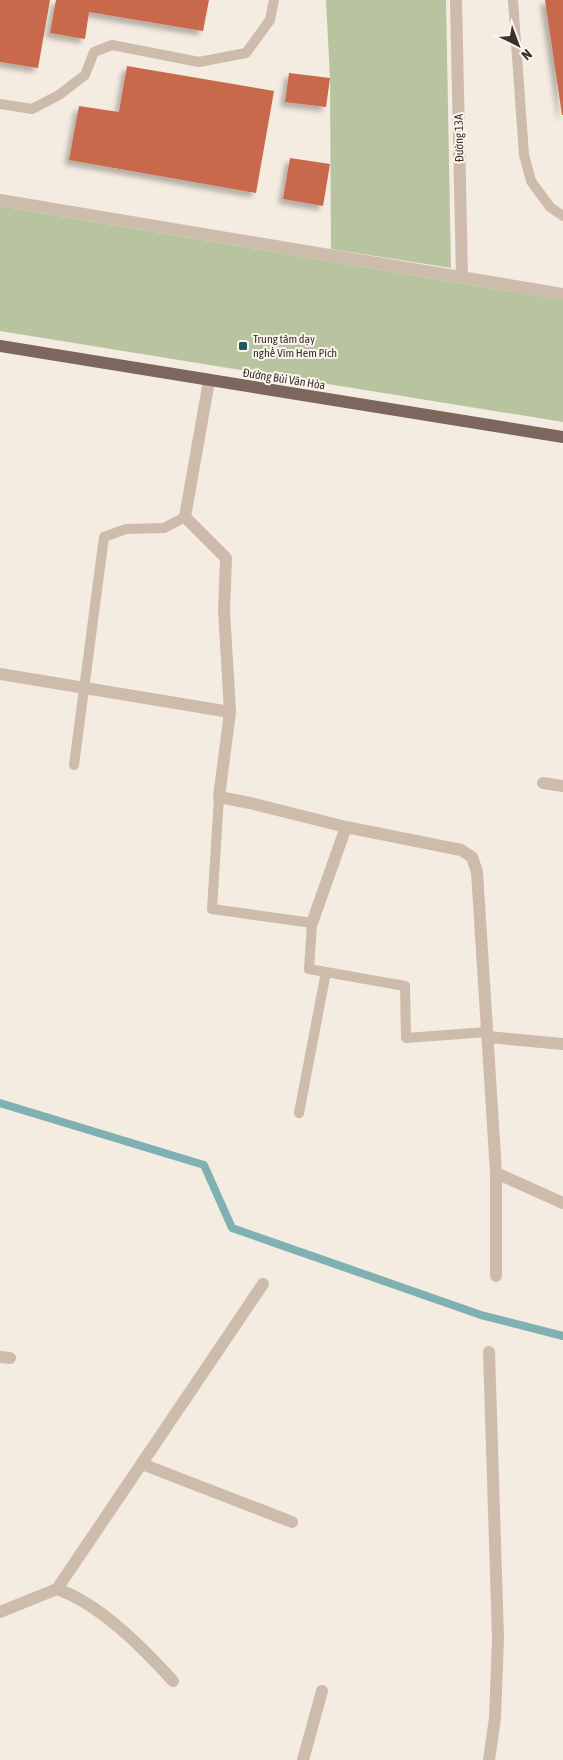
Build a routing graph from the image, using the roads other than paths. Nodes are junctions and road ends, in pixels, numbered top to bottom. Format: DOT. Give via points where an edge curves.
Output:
graph roads {
  1 [pos="274,0"];
  2 [pos="456,0"];
  3 [pos="513,0"];
  4 [pos="0,104"];
  5 [pos="0,200"];
  6 [pos="563,216"];
  7 [pos="462,276"];
  8 [pos="563,294"];
  9 [pos="0,346"];
  10 [pos="209,381"];
  11 [pos="563,437"];
  12 [pos="185,517"];
  13 [pos="0,674"];
  14 [pos="85,689"];
  15 [pos="230,712"];
  16 [pos="74,764"];
  17 [pos="543,782"];
  18 [pos="563,786"];
  19 [pos="219,797"];
  20 [pos="346,827"];
  21 [pos="312,923"];
  22 [pos="326,972"];
  23 [pos="487,1035"];
  24 [pos="563,1044"];
  25 [pos="299,1113"];
  26 [pos="496,1173"];
  27 [pos="563,1203"];
  28 [pos="496,1276"];
  29 [pos="263,1284"];
  30 [pos="489,1352"];
  31 [pos="142,1464"];
  32 [pos="292,1522"];
  33 [pos="57,1589"];
  34 [pos="0,1612"];
  35 [pos="173,1681"];
  36 [pos="322,1691"];
  37 [pos="303,1760"];
  38 [pos="489,1760"];
  1 -- 4 [label="lane" via="270,20 246,53 199,62 112,45 94,52 85,75 59,95 32,109"];
  2 -- 7 [label="street, Đường 13A"];
  3 -- 6 [label="lane" via="524,155 532,181 550,208"];
  5 -- 7 [label="street"];
  7 -- 8 [label="street"];
  9 -- 10 [label="main road, Đường Bùi Văn Hòa"];
  10 -- 11 [label="main road, Đường Bùi Văn Hòa"];
  10 -- 12 [label="street"];
  12 -- 14 [label="lane" via="164,528 126,529 104,537"];
  12 -- 15 [label="street" via="226,558 224,610"];
  13 -- 14 [label="street"];
  14 -- 15 [label="street"];
  14 -- 16 [label="lane"];
  15 -- 19 [label="street"];
  17 -- 18 [label="street"];
  19 -- 20 [label="street"];
  19 -- 21 [label="lane" via="212,908"];
  20 -- 21 [label="street"];
  20 -- 23 [label="street" via="461,850 472,857 477,872"];
  21 -- 22 [label="lane" via="310,969"];
  22 -- 23 [label="lane" via="405,986 406,1038"];
  22 -- 25 [label="lane"];
  23 -- 24 [label="street"];
  23 -- 26 [label="street"];
  26 -- 27 [label="street"];
  26 -- 28 [label="street"];
  29 -- 31 [label="street"];
  30 -- 38 [label="street" via="498,1638 495,1718"];
  31 -- 32 [label="street"];
  31 -- 33 [label="street"];
  33 -- 34 [label="street"];
  33 -- 35 [label="street" via="108,1619 149,1654"];
  36 -- 37 [label="street"];
}
